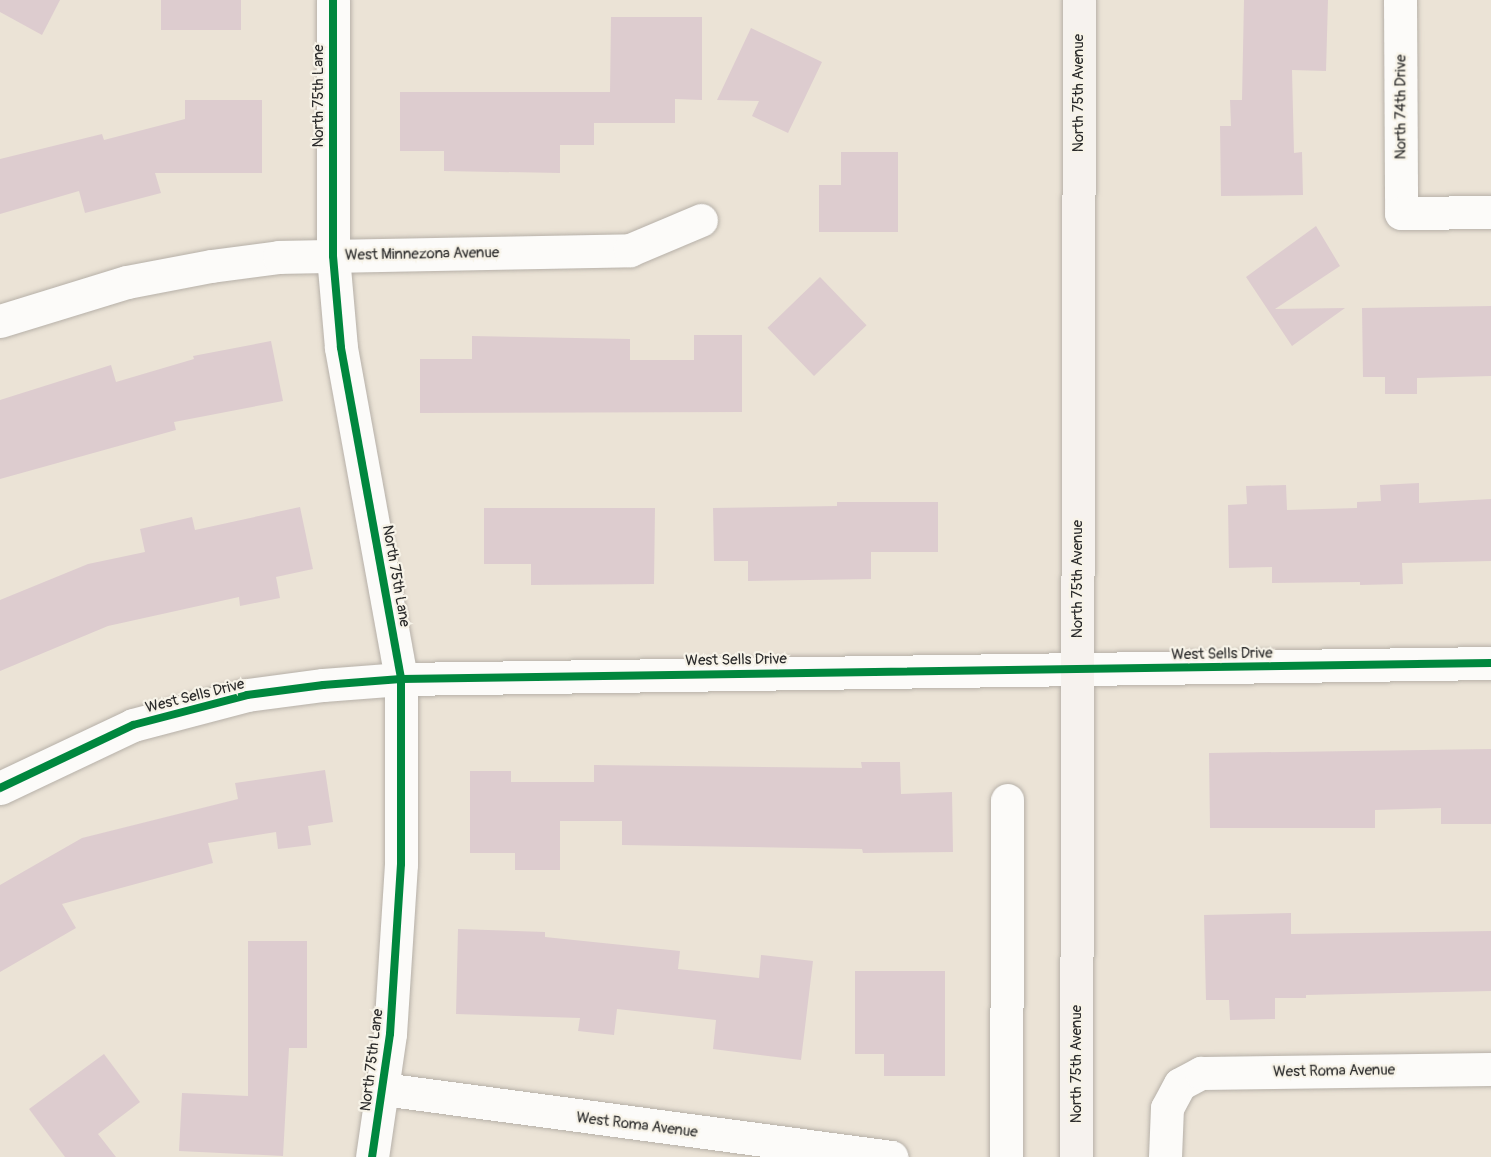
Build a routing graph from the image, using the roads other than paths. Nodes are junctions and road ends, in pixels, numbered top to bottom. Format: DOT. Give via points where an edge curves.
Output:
graph roads {
  1 [pos="333,0"];
  2 [pos="1079,0"];
  3 [pos="1400,0"];
  4 [pos="1491,212"];
  5 [pos="701,220"];
  6 [pos="333,256"];
  7 [pos="0,321"];
  8 [pos="1491,663"];
  9 [pos="1078,669"];
  10 [pos="401,679"];
  11 [pos="0,788"];
  12 [pos="1007,800"];
  13 [pos="1491,1069"];
  14 [pos="383,1089"];
  15 [pos="372,1157"];
  16 [pos="891,1157"];
  17 [pos="1006,1157"];
  18 [pos="1076,1157"];
  19 [pos="1165,1157"];
  1 -- 6 [label="street, North 75th Lane"];
  2 -- 9 [label="main road, North 75th Avenue"];
  3 -- 4 [label="street, North 74th Drive" via="1401,213"];
  5 -- 6 [label="street, West Minnezona Avenue" via="630,250"];
  6 -- 7 [label="street, West Minnezona Avenue" via="279,256 127,282"];
  6 -- 10 [label="street, North 75th Lane" via="341,348"];
  8 -- 9 [label="street, West Sells Drive"];
  9 -- 10 [label="street, West Sells Drive"];
  9 -- 18 [label="main road, North 75th Avenue"];
  10 -- 11 [label="street, West Sells Drive" via="247,695 133,725"];
  10 -- 14 [label="street, North 75th Lane" via="401,864"];
  12 -- 17 [label="street"];
  13 -- 19 [label="street, West Roma Avenue" via="1201,1073 1180,1084 1167,1108"];
  14 -- 15 [label="street, North 75th Lane"];
  14 -- 16 [label="street, West Roma Avenue"];
}
